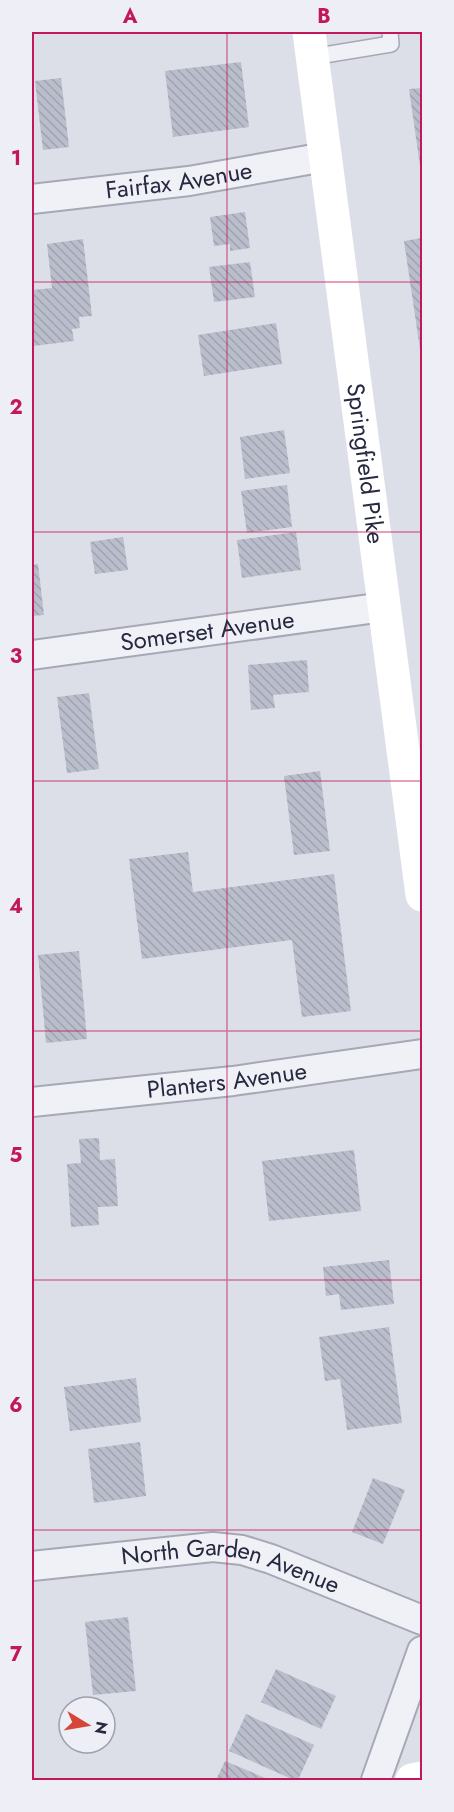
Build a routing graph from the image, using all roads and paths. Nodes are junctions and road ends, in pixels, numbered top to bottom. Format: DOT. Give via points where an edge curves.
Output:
graph roads {
  1 [pos="390,32"];
  2 [pos="311,44"];
  3 [pos="325,157"];
  4 [pos="32,199"];
  5 [pos="384,607"];
  6 [pos="32,655"];
  7 [pos="417,805"];
  8 [pos="423,895"];
  9 [pos="423,1054"];
  10 [pos="32,1102"];
  11 [pos="32,1566"];
  12 [pos="423,1620"];
  13 [pos="423,1651"];
  14 [pos="423,1778"];
  15 [pos="376,1780"];
  16 [pos="412,1780"];
  1 -- 2 [label="lane" via="391,44"];
  2 -- 3 [label="main road, Springfield Pike"];
  3 -- 4 [label="street, Fairfax Avenue" via="189,181"];
  3 -- 5 [label="main road, Springfield Pike"];
  5 -- 6 [label="street, Somerset Avenue"];
  5 -- 7 [label="main road, Springfield Pike"];
  7 -- 8 [label="main road, Springfield Pike"];
  9 -- 10 [label="street, Planters Avenue" via="233,1081"];
  11 -- 12 [label="street, North Garden Avenue" via="213,1547 242,1550"];
  13 -- 15 [label="street"];
  14 -- 16 [label="main road"];
}
